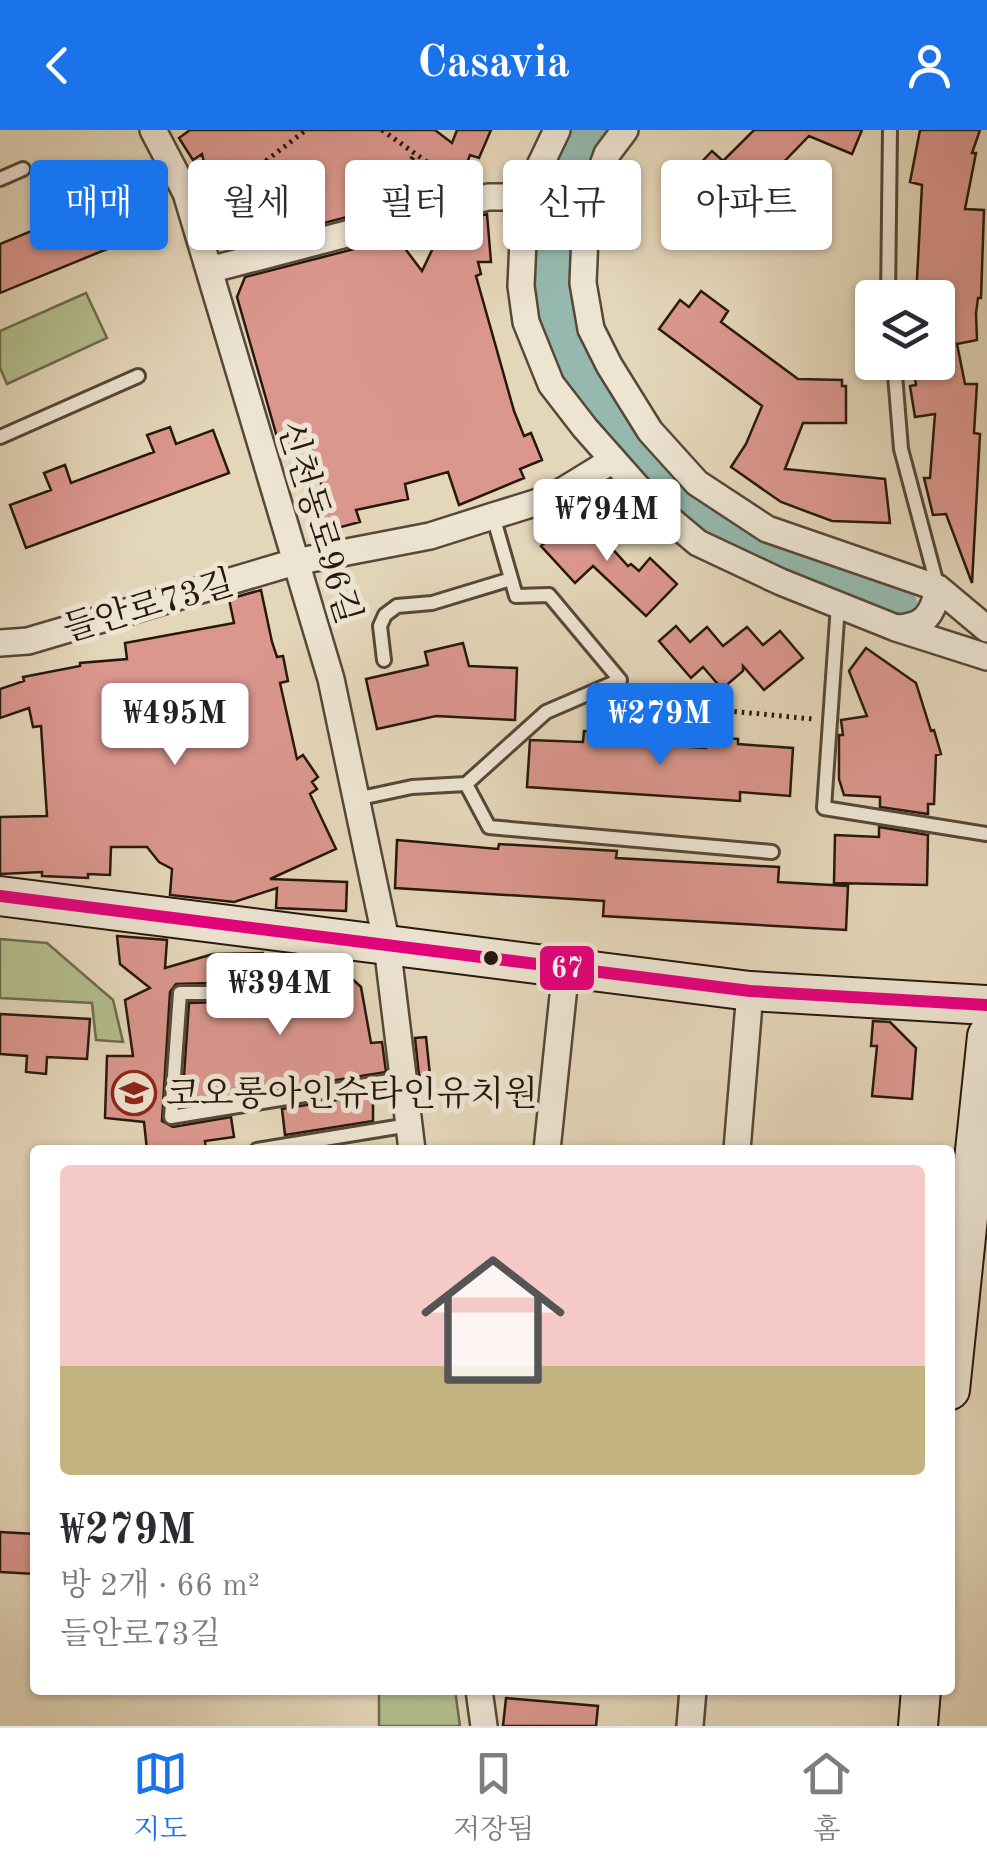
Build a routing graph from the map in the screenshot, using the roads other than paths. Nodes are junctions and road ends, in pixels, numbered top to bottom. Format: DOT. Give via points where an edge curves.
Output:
graph roads {
  1 [pos="153,130"];
  2 [pos="557,130"];
  3 [pos="626,130"];
  4 [pos="890,130"];
  5 [pos="542,160"];
  6 [pos="605,160"];
  7 [pos="23,169"];
  8 [pos="0,179"];
  9 [pos="503,197"];
  10 [pos="522,250"];
  11 [pos="584,250"];
  12 [pos="209,270"];
  13 [pos="888,280"];
  14 [pos="138,376"];
  15 [pos="895,380"];
  16 [pos="0,437"];
  17 [pos="613,460"];
  18 [pos="493,516"];
  19 [pos="295,562"];
  20 [pos="511,579"];
  21 [pos="938,588"];
  22 [pos="838,605"];
  23 [pos="896,628"];
  24 [pos="987,628"];
  25 [pos="0,643"];
  26 [pos="987,657"];
  27 [pos="384,660"];
  28 [pos="466,784"];
  29 [pos="356,799"];
  30 [pos="987,834"];
  31 [pos="772,852"];
  32 [pos="0,896"];
  33 [pos="348,940"];
  34 [pos="387,945"];
  35 [pos="566,967"];
  36 [pos="750,991"];
  37 [pos="987,1004"];
  38 [pos="987,1036"];
  39 [pos="403,1079"];
  40 [pos="410,1138"];
  41 [pos="321,1145"];
  42 [pos="548,1145"];
  43 [pos="738,1145"];
  44 [pos="955,1342"];
  45 [pos="480,1695"];
  46 [pos="693,1695"];
  47 [pos="921,1695"];
  48 [pos="484,1726"];
  49 [pos="690,1726"];
  50 [pos="918,1726"];
  1 -- 12 [label="street, 신천동로96길" via="186,193"];
  2 -- 5 [label="street"];
  3 -- 6 [label="street"];
  4 -- 13 [label="lane"];
  7 -- 8 [label="lane"];
  9 -- 12 [label="street"];
  10 -- 17 [label="street" via="526,322 551,384"];
  11 -- 21 [label="street" via="591,328 650,430 697,484 767,530"];
  12 -- 19 [label="street, 신천동로96길"];
  14 -- 16 [label="lane"];
  15 -- 21 [label="lane" via="901,449"];
  17 -- 18 [label="street, 들안로73길" via="551,498"];
  17 -- 22 [label="street" via="698,543"];
  18 -- 19 [label="street, 들안로73길" via="430,536"];
  18 -- 20 [label="lane"];
  19 -- 25 [label="street, 들안로73길"];
  19 -- 29 [label="street, 신천동로96길" via="331,679"];
  20 -- 27 [label="lane" via="397,606 380,626"];
  20 -- 28 [label="lane" via="516,596 549,595 620,680 546,712"];
  21 -- 23 [label="street" via="927,617 914,628"];
  21 -- 24 [label="street"];
  22 -- 23 [label="street"];
  22 -- 30 [label="lane" via="824,808"];
  23 -- 26 [label="street"];
  28 -- 29 [label="lane"];
  28 -- 31 [label="lane" via="489,827"];
  29 -- 34 [label="street, 신천동로96길"];
  32 -- 33 [label="street"];
  33 -- 34 [label="street"];
  33 -- 39 [label="lane" via="216,993 180,992 171,1117"];
  34 -- 35 [label="street"];
  34 -- 39 [label="street, 신천동로96길"];
  35 -- 36 [label="street"];
  35 -- 42 [label="street"];
  36 -- 37 [label="street"];
  36 -- 43 [label="street"];
  38 -- 44 [label="street"];
  39 -- 40 [label="street, 신천동로96길"];
  40 -- 41 [label="lane"];
  45 -- 48 [label="street"];
  46 -- 49 [label="street"];
  47 -- 50 [label="street"];
}
